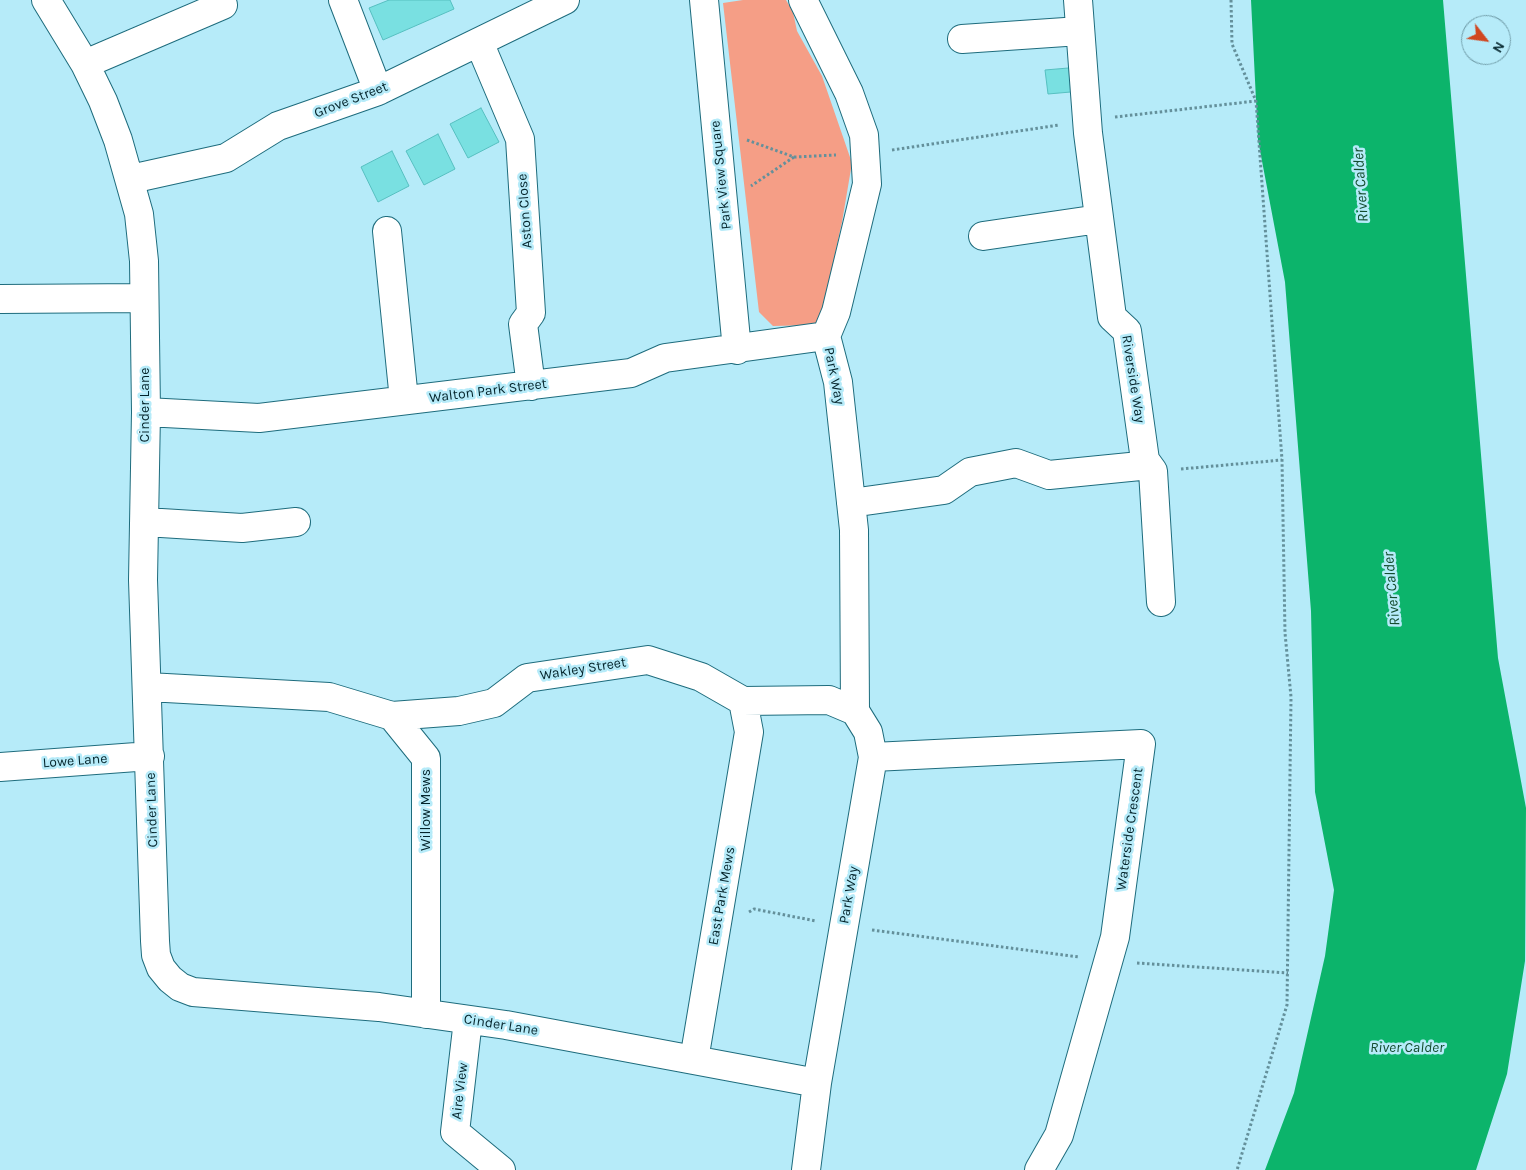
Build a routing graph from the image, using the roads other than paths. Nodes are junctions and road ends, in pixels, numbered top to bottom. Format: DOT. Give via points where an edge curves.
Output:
graph roads {
  1 [pos="46,0"];
  2 [pos="344,0"];
  3 [pos="565,0"];
  4 [pos="704,0"];
  5 [pos="802,0"];
  6 [pos="1078,0"];
  7 [pos="223,5"];
  8 [pos="1080,31"];
  9 [pos="962,39"];
  10 [pos="479,42"];
  11 [pos="85,64"];
  12 [pos="378,92"];
  13 [pos="131,179"];
  14 [pos="1099,219"];
  15 [pos="387,231"];
  16 [pos="983,236"];
  17 [pos="144,298"];
  18 [pos="0,299"];
  19 [pos="826,336"];
  20 [pos="737,350"];
  21 [pos="531,386"];
  22 [pos="404,400"];
  23 [pos="146,412"];
  24 [pos="1149,466"];
  25 [pos="851,503"];
  26 [pos="144,522"];
  27 [pos="296,522"];
  28 [pos="1161,602"];
  29 [pos="148,687"];
  30 [pos="743,701"];
  31 [pos="855,710"];
  32 [pos="392,716"];
  33 [pos="150,756"];
  34 [pos="873,757"];
  35 [pos="0,767"];
  36 [pos="426,1014"];
  37 [pos="468,1020"];
  38 [pos="694,1060"];
  39 [pos="817,1083"];
  40 [pos="808,1169"];
  41 [pos="501,1170"];
  42 [pos="1039,1170"];
  1 -- 11 [label="street, Cinder Lane"];
  2 -- 12 [label="street"];
  3 -- 10 [label="street, Grove Street"];
  4 -- 20 [label="street, Park View Square"];
  5 -- 19 [label="street, Park Way" via="850,93 864,135 867,184 836,312"];
  6 -- 8 [label="street, Riverside Way"];
  7 -- 11 [label="street"];
  8 -- 9 [label="street"];
  8 -- 14 [label="street, Riverside Way"];
  10 -- 12 [label="street, Grove Street"];
  10 -- 21 [label="street, Aston Close" via="520,139 531,313 523,324"];
  11 -- 13 [label="street, Cinder Lane" via="115,132"];
  12 -- 13 [label="street, Grove Street" via="278,126 226,158"];
  13 -- 17 [label="street, Cinder Lane" via="139,214"];
  14 -- 16 [label="street"];
  14 -- 24 [label="street, Riverside Way" via="1112,317 1127,331"];
  15 -- 22 [label="street"];
  17 -- 18 [label="street"];
  17 -- 23 [label="street, Cinder Lane"];
  19 -- 20 [label="street, Walton Park Street"];
  19 -- 25 [label="street, Park Way" via="838,382"];
  20 -- 21 [label="street, Walton Park Street" via="666,358 631,373"];
  21 -- 22 [label="street, Walton Park Street"];
  22 -- 23 [label="street, Walton Park Street" via="259,418"];
  23 -- 26 [label="street, Cinder Lane"];
  24 -- 25 [label="street" via="1048,475 1016,463 970,472 944,490"];
  24 -- 28 [label="street, Riverside Way"];
  25 -- 31 [label="street, Park Way"];
  26 -- 27 [label="street" via="242,528"];
  26 -- 29 [label="street, Cinder Lane"];
  29 -- 32 [label="street" via="329,697"];
  29 -- 33 [label="street, Cinder Lane"];
  30 -- 31 [label="street" via="828,700"];
  30 -- 32 [label="street, Wakley Street" via="701,677 648,660 527,678 494,703 459,711"];
  30 -- 38 [label="street, East Park Mews" via="750,732"];
  31 -- 34 [label="street, Park Way" via="868,732"];
  32 -- 36 [label="street, Willow Mews" via="426,758"];
  33 -- 35 [label="street, Lowe Lane"];
  33 -- 36 [label="street, Cinder Lane" via="156,955 170,979 193,992 379,1007"];
  34 -- 39 [label="street, Park Way"];
  34 -- 42 [label="street, Waterside Crescent" via="1141,744 1115,937 1059,1134"];
  36 -- 37 [label="street, Cinder Lane"];
  37 -- 38 [label="street, Cinder Lane"];
  37 -- 41 [label="street, Aire View" via="455,1132"];
  38 -- 39 [label="street, Cinder Lane"];
  39 -- 40 [label="street, Park Way"];
}
